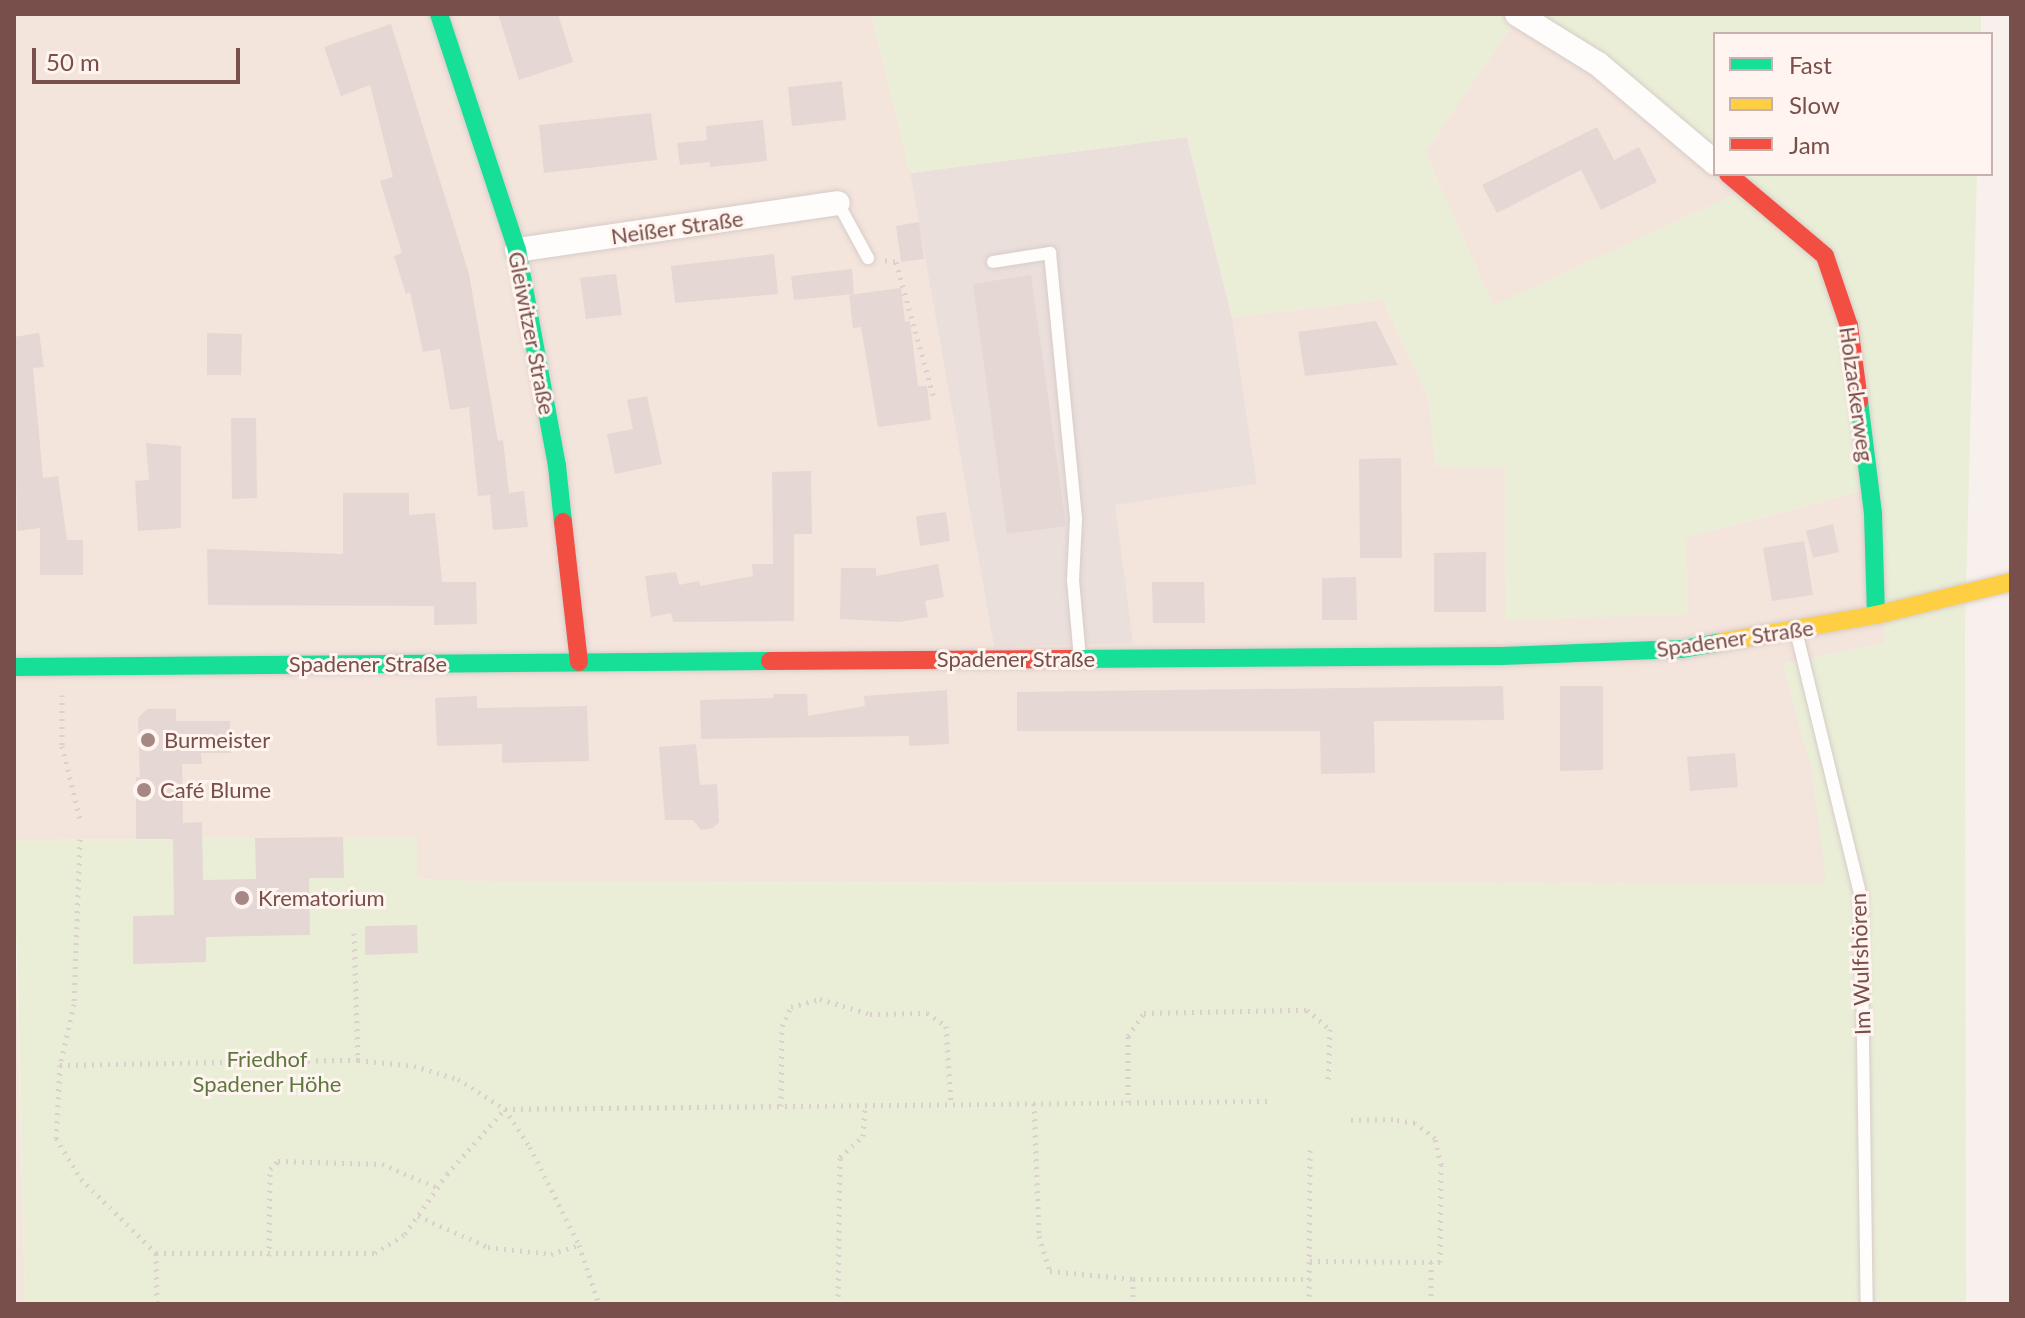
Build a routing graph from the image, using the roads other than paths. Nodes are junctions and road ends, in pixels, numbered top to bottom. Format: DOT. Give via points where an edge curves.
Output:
graph roads {
  1 [pos="439,14"];
  2 [pos="1517,14"];
  3 [pos="1713,161"];
  4 [pos="1730,176"];
  5 [pos="838,203"];
  6 [pos="517,250"];
  7 [pos="868,258"];
  8 [pos="993,262"];
  9 [pos="2011,582"];
  10 [pos="1876,615"];
  11 [pos="1796,630"];
  12 [pos="1080,659"];
  13 [pos="579,662"];
  14 [pos="14,667"];
  15 [pos="1867,1304"];
  1 -- 6 [label="street, Gleiwitzer Straße"];
  2 -- 3 [label="street" via="1598,64"];
  4 -- 10 [label="street, Holzackerweg" via="1825,256 1849,326 1873,514"];
  5 -- 6 [label="street, Neißer Straße"];
  5 -- 7 [label="lane"];
  6 -- 13 [label="street, Gleiwitzer Straße" via="557,466"];
  8 -- 12 [label="lane" via="1050,253 1076,519 1073,580"];
  9 -- 10 [label="street, Spadener Straße"];
  10 -- 11 [label="street, Spadener Straße"];
  11 -- 12 [label="street, Spadener Straße" via="1682,649"];
  11 -- 15 [label="lane, Im Wulfshören" via="1861,897"];
  12 -- 13 [label="street, Spadener Straße"];
  13 -- 14 [label="street, Spadener Straße"];
}
